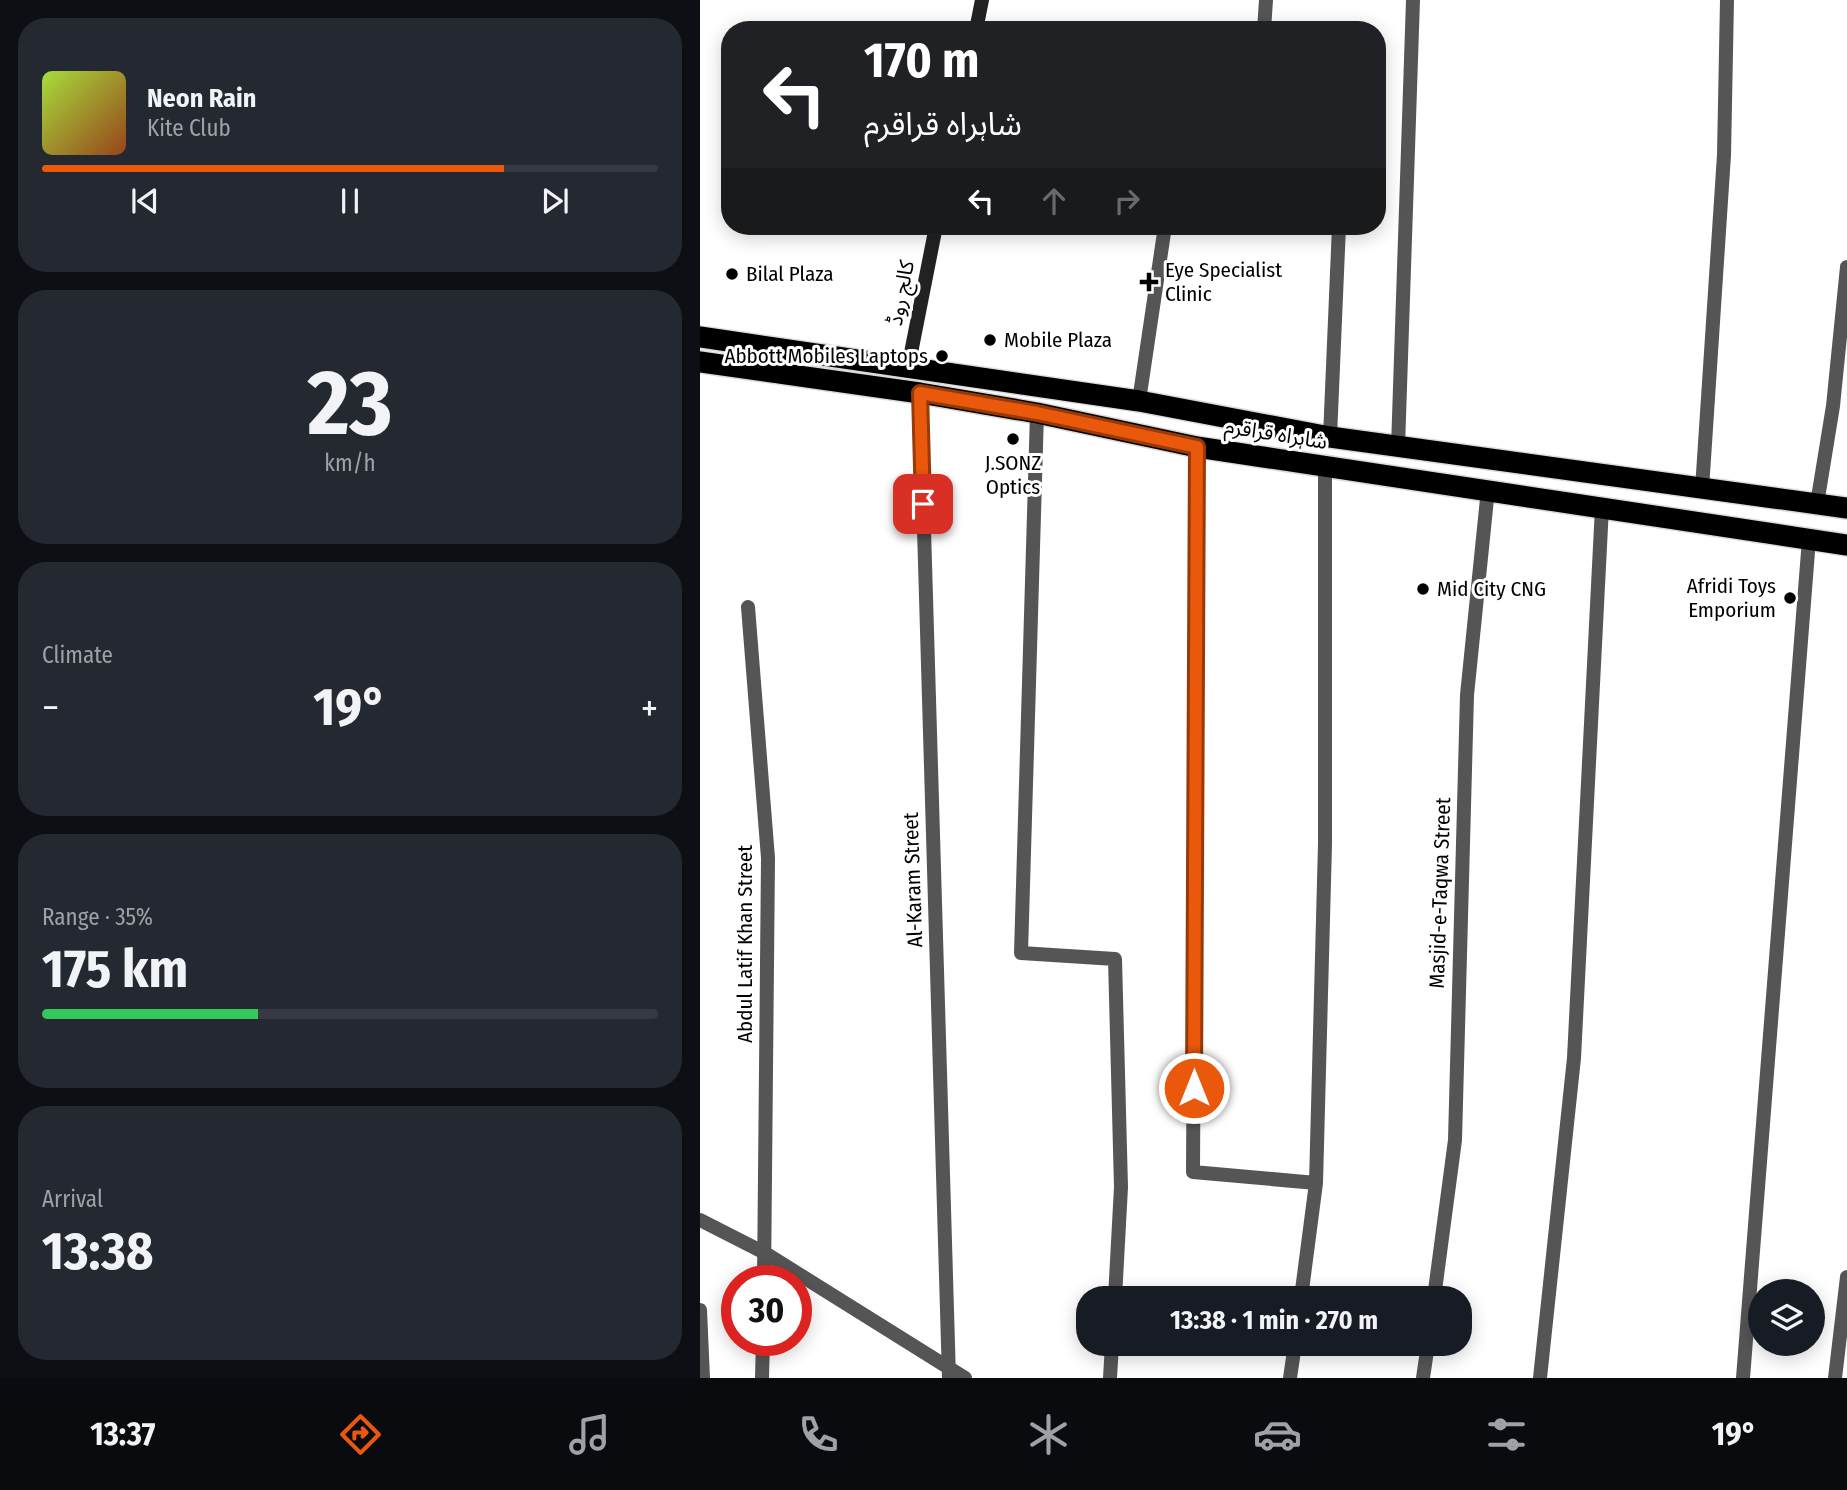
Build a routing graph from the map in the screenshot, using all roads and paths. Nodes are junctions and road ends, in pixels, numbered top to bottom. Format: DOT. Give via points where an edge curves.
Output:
graph roads {
  1 [pos="982,0"];
  2 [pos="1266,0"];
  3 [pos="1413,0"];
  4 [pos="1727,0"];
  5 [pos="978,21"];
  6 [pos="1265,21"];
  7 [pos="934,235"];
  8 [pos="1164,235"];
  9 [pos="1339,235"];
  10 [pos="1847,267"];
  11 [pos="700,337"];
  12 [pos="700,362"];
  13 [pos="908,368"];
  14 [pos="920,393"];
  15 [pos="1139,401"];
  16 [pos="1037,413"];
  17 [pos="1330,437"];
  18 [pos="1197,447"];
  19 [pos="1398,447"];
  20 [pos="1325,466"];
  21 [pos="1489,489"];
  22 [pos="1702,489"];
  23 [pos="1817,504"];
  24 [pos="1602,507"];
  25 [pos="1847,508"];
  26 [pos="1809,539"];
  27 [pos="1847,545"];
  28 [pos="748,607"];
  29 [pos="1316,1183"];
  30 [pos="700,1220"];
  31 [pos="765,1253"];
  32 [pos="765,1265"];
  33 [pos="1847,1277"];
  34 [pos="1116,1286"];
  35 [pos="1303,1286"];
  36 [pos="1436,1286"];
  37 [pos="700,1310"];
  38 [pos="763,1356"];
  39 [pos="1111,1356"];
  40 [pos="1293,1356"];
  41 [pos="1426,1356"];
  42 [pos="948,1372"];
  43 [pos="703,1378"];
  44 [pos="762,1378"];
  45 [pos="965,1378"];
  46 [pos="1110,1378"];
  47 [pos="1290,1378"];
  48 [pos="1423,1378"];
  49 [pos="1540,1378"];
  50 [pos="1743,1378"];
  51 [pos="1835,1378"];
  1 -- 5 [label="main road"];
  2 -- 6 [label="street"];
  3 -- 19 [label="street"];
  4 -- 22 [label="street" via="1724,155"];
  7 -- 13 [label="main road, کالج روڈ"];
  8 -- 15 [label="street"];
  9 -- 17 [label="street"];
  10 -- 23 [label="street" via="1833,406"];
  11 -- 13 [label="highway, شاہراہ قراقرم"];
  12 -- 14 [label="highway, شاہراہ قراقرم"];
  13 -- 15 [label="highway, شاہراہ قراقرم"];
  14 -- 16 [label="highway, شاہراہ قراقرم"];
  14 -- 42 [label="street, Al-Karam Street"];
  15 -- 17 [label="highway, شاہراہ قراقرم"];
  16 -- 18 [label="highway, شاہراہ قراقرم"];
  16 -- 34 [label="street" via="1021,953 1115,959 1121,1187"];
  17 -- 19 [label="highway, شاہراہ قراقرم"];
  18 -- 20 [label="highway, شاہراہ قراقرم"];
  18 -- 29 [label="street" via="1193,1172"];
  19 -- 22 [label="highway, شاہراہ قراقرم"];
  20 -- 21 [label="highway, شاہراہ قراقرم"];
  20 -- 29 [label="street" via="1325,844"];
  21 -- 24 [label="highway, شاہراہ قراقرم"];
  21 -- 36 [label="street, Masjid-e-Taqwa Street" via="1467,695 1455,1140"];
  22 -- 23 [label="highway, شاہراہ قراقرم"];
  23 -- 25 [label="highway, شاہراہ قراقرم"];
  24 -- 26 [label="highway, شاہراہ قراقرم"];
  24 -- 49 [label="street" via="1574,1058"];
  26 -- 27 [label="highway, شاہراہ قراقرم"];
  26 -- 50 [label="street"];
  28 -- 31 [label="street, Abdul Latif Khan Street" via="768,858"];
  29 -- 35 [label="street"];
  30 -- 31 [label="street"];
  31 -- 32 [label="street, Abdul Latif Khan Street"];
  31 -- 42 [label="street"];
  33 -- 51 [label="street"];
  37 -- 43 [label="street"];
  38 -- 44 [label="street"];
  39 -- 46 [label="street"];
  40 -- 47 [label="street"];
  41 -- 48 [label="street"];
  42 -- 45 [label="street"];
}
